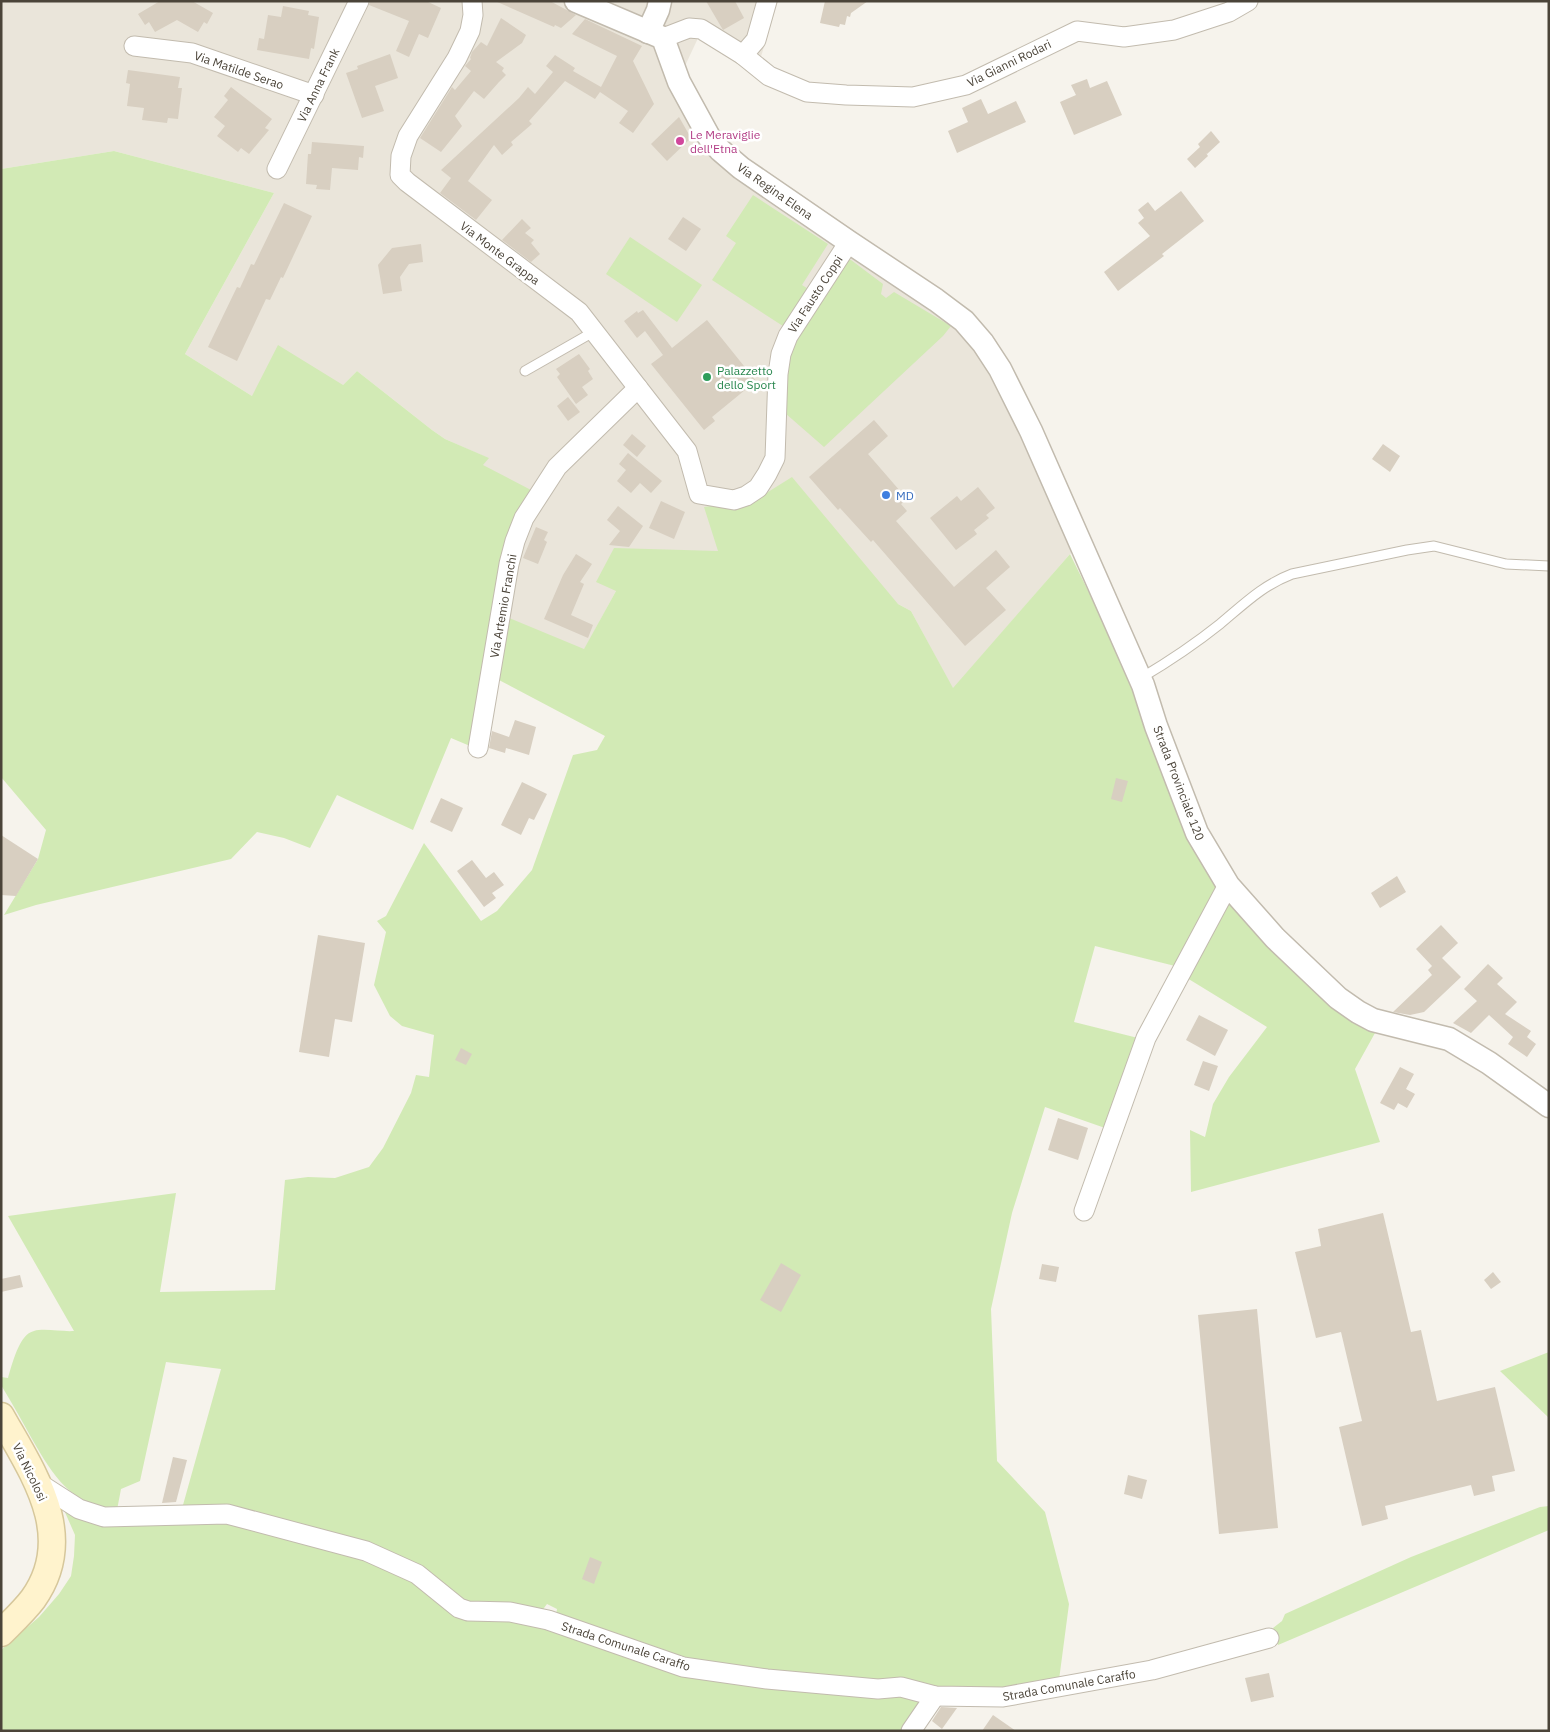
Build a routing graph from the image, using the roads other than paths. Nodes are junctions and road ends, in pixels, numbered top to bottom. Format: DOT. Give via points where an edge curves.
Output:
graph roads {
  1 [pos="359,1"];
  2 [pos="472,1"];
  3 [pos="576,1"];
  4 [pos="660,1"];
  5 [pos="767,1"];
  6 [pos="1248,1"];
  7 [pos="656,35"];
  8 [pos="134,46"];
  9 [pos="744,55"];
  10 [pos="314,95"];
  11 [pos="278,169"];
  12 [pos="848,242"];
  13 [pos="595,331"];
  14 [pos="1000,369"];
  15 [pos="525,371"];
  16 [pos="638,388"];
  17 [pos="699,494"];
  18 [pos="1549,566"];
  19 [pos="1141,678"];
  20 [pos="478,748"];
  21 [pos="1228,885"];
  22 [pos="1549,1106"];
  23 [pos="1084,1211"];
  24 [pos="1,1416"];
  25 [pos="37,1482"];
  26 [pos="1,1633"];
  27 [pos="1269,1638"];
  28 [pos="935,1696"];
  29 [pos="911,1731"];
  1 -- 10 [label="street, Via Anna Frank"];
  2 -- 13 [label="street, Via Monte Grappa" via="470,31 457,58 408,136 401,156 400,175 579,312"];
  3 -- 7 [label="street"];
  4 -- 7 [label="street"];
  5 -- 9 [label="street" via="756,40"];
  6 -- 9 [label="street, Via Gianni Rodari" via="1229,12 1174,30 1124,37 1077,31 966,85 913,97 807,92 769,76"];
  7 -- 9 [label="street, Via Gianni Rodari" via="688,28 701,29"];
  7 -- 12 [label="street, Via Regina Elena" via="709,137 720,150"];
  8 -- 10 [label="street, Via Matilde Serao" via="192,53"];
  10 -- 11 [label="street, Via Anna Frank"];
  12 -- 14 [label="street, Via Regina Elena" via="964,321"];
  12 -- 17 [label="street, Via Fausto Coppi" via="788,336 778,374 774,458 767,474 758,488 734,500"];
  13 -- 15 [label="lane"];
  13 -- 16 [label="street, Via Monte Grappa"];
  14 -- 19 [label="street, Strada Provinciale 120" via="1032,431"];
  16 -- 17 [label="street, Via Monte Grappa" via="687,451"];
  16 -- 20 [label="street, Via Artemio Franchi" via="557,467 524,518 509,564"];
  18 -- 19 [label="lane" via="1506,564 1434,546 1292,574 1262,588 1175,658"];
  19 -- 21 [label="street, Strada Provinciale 120" via="1197,833"];
  21 -- 22 [label="street, Strada Provinciale 120" via="1275,938 1338,998 1358,1012 1373,1020 1449,1039"];
  21 -- 23 [label="street" via="1146,1038"];
  24 -- 25 [label="main road, Via Nicolosi"];
  25 -- 26 [label="main road, Via Nicolosi" via="51,1524 53,1545 50,1565 32,1600"];
  25 -- 28 [label="street, Strada Comunale Caraffo" via="79,1509 104,1517 227,1514 366,1551 416,1574 459,1608 510,1612 548,1620 682,1667 776,1680 878,1689 900,1687"];
  27 -- 28 [label="street, Strada Comunale Caraffo" via="1152,1670 1003,1697"];
  28 -- 29 [label="street"];
}
